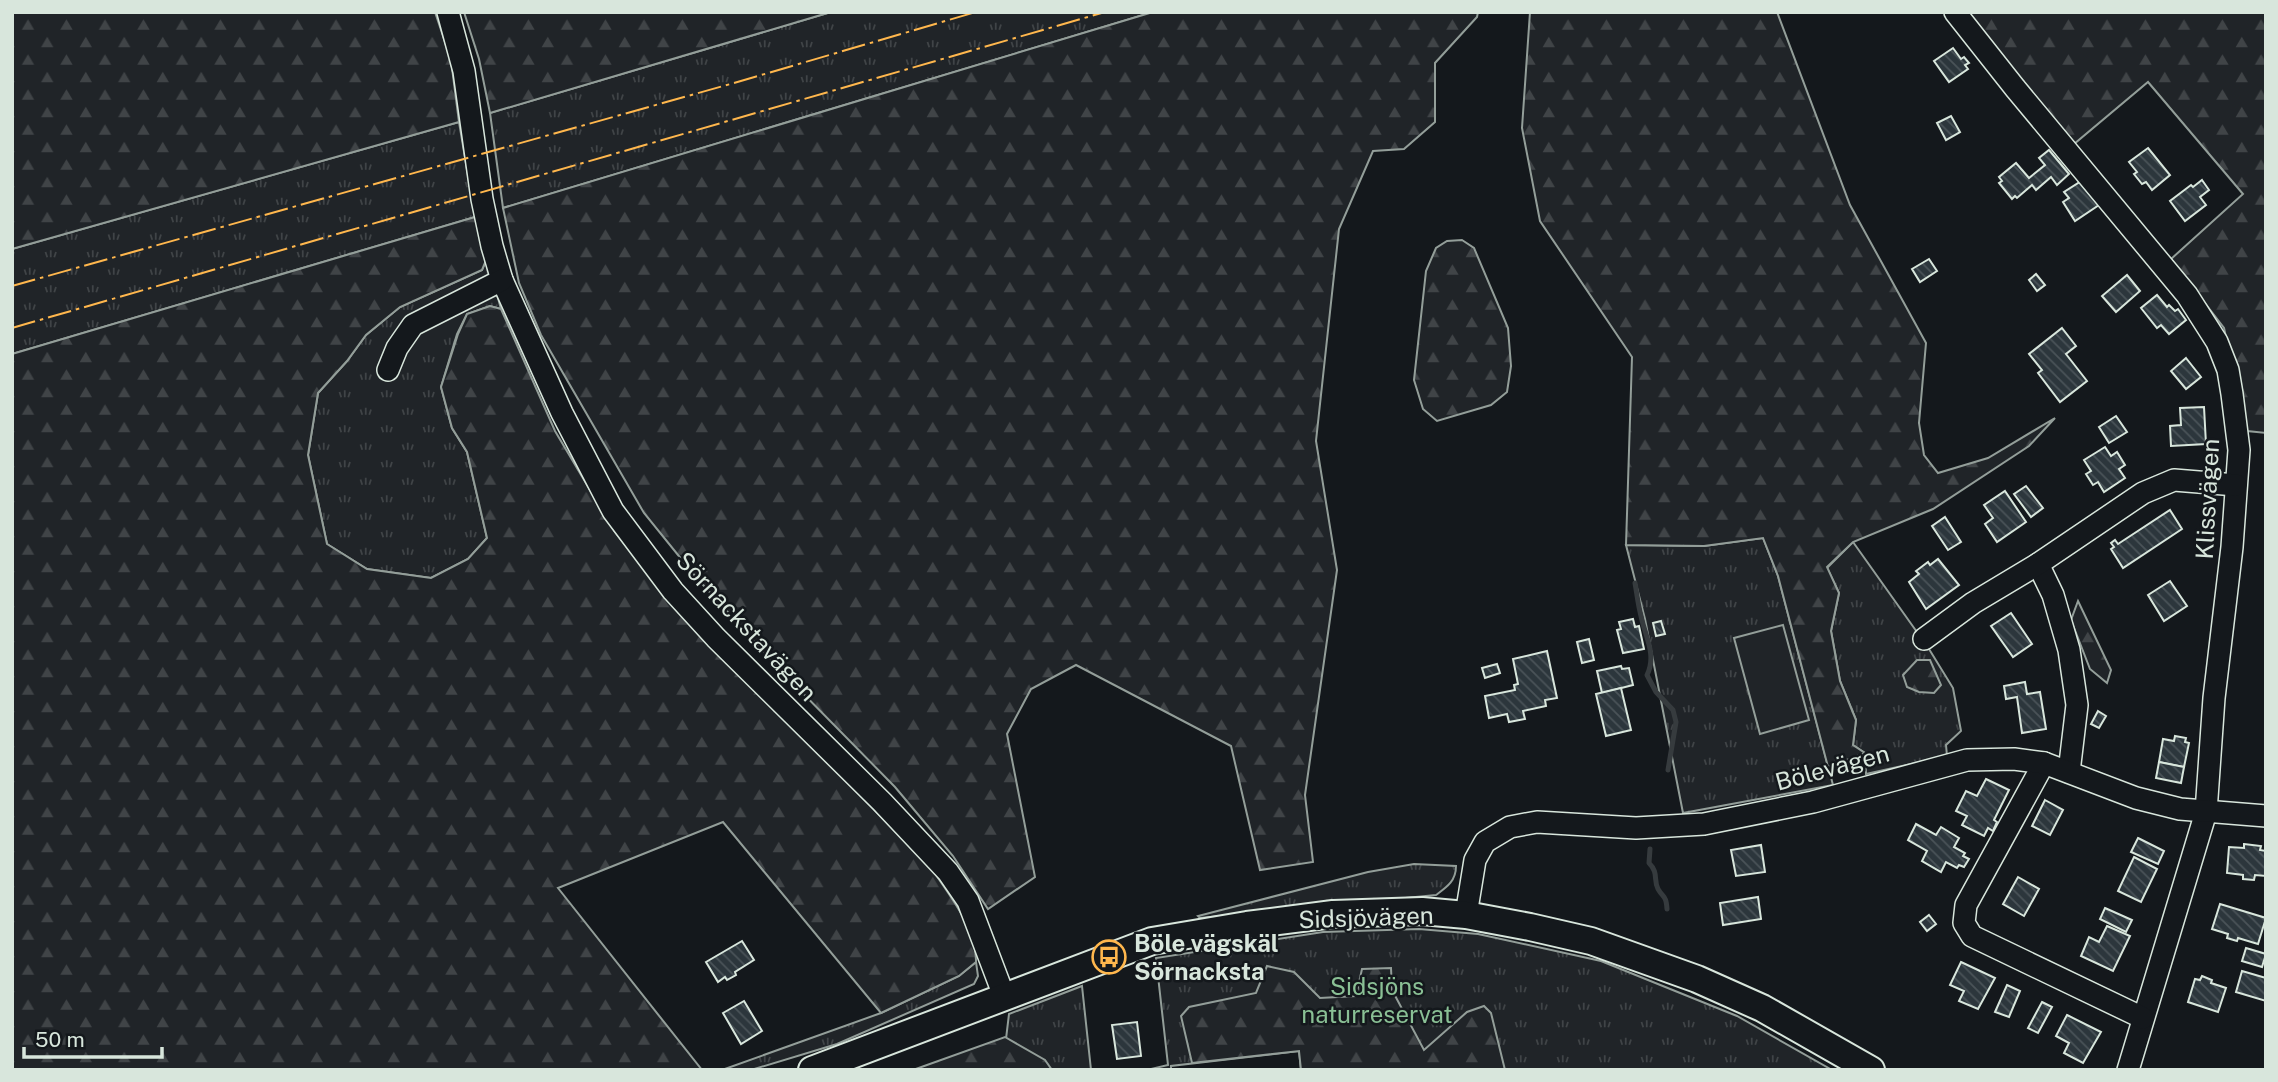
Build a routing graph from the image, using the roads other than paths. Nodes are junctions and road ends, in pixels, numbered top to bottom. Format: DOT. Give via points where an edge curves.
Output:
graph roads {
  1 [pos="448,12"];
  2 [pos="1955,12"];
  3 [pos="502,280"];
  4 [pos="388,370"];
  5 [pos="2236,485"];
  6 [pos="2038,564"];
  7 [pos="1924,639"];
  8 [pos="2044,763"];
  9 [pos="2069,772"];
  10 [pos="2206,812"];
  11 [pos="2266,816"];
  12 [pos="1466,915"];
  13 [pos="1004,996"];
  14 [pos="2143,1018"];
  15 [pos="812,1070"];
  16 [pos="1871,1070"];
  17 [pos="2128,1070"];
  1 -- 3 [label="street, Sörnackstavägen" via="464,71 482,199"];
  2 -- 5 [label="street, Klissvägen" via="2187,295 2217,342 2228,370 2237,424"];
  3 -- 4 [label="street" via="413,325"];
  3 -- 13 [label="street, Sörnackstavägen" via="562,414 613,511 673,591 716,638 948,872 968,901"];
  5 -- 6 [label="street" via="2174,480 2143,493"];
  5 -- 10 [label="street, Klissvägen"];
  6 -- 7 [label="street"];
  6 -- 9 [label="street" via="2053,595 2071,664 2077,705"];
  8 -- 9 [label="street, Bölevägen"];
  8 -- 12 [label="street, Bölevägen" via="1968,760 1813,802 1704,824 1636,828 1523,823 1485,842 1475,860"];
  8 -- 14 [label="street" via="1966,905 1964,923 1972,936"];
  9 -- 10 [label="street, Bölevägen" via="2136,798"];
  10 -- 11 [label="street, Bölevägen"];
  10 -- 14 [label="street, Klissvägen"];
  12 -- 13 [label="main road, Sidsjövägen" via="1422,911 1333,914 1152,941"];
  12 -- 16 [label="main road, Sidsjövägen" via="1591,941 1697,979 1762,1008"];
  13 -- 15 [label="main road, Sidsjövägen"];
  14 -- 17 [label="street, Klissvägen"];
}
